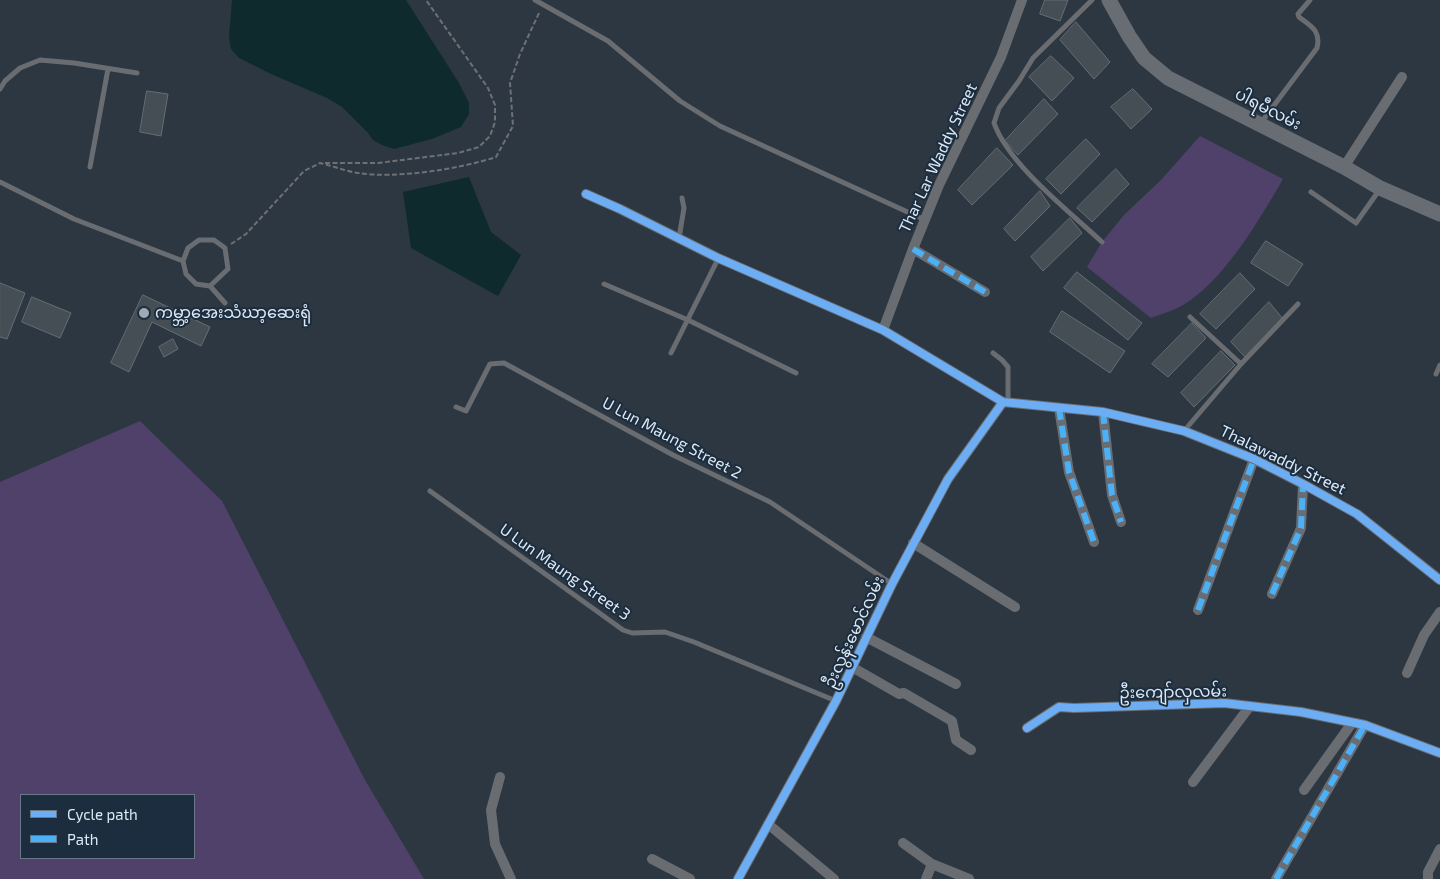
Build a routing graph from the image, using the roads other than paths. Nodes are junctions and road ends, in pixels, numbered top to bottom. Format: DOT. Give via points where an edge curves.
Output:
graph roads {
  1 [pos="535,0"];
  2 [pos="1022,0"];
  3 [pos="1092,0"];
  4 [pos="1109,0"];
  5 [pos="1310,0"];
  6 [pos="108,69"];
  7 [pos="137,73"];
  8 [pos="1402,77"];
  9 [pos="0,89"];
  10 [pos="1260,124"];
  11 [pos="1344,167"];
  12 [pos="90,168"];
  13 [pos="0,182"];
  14 [pos="1380,188"];
  15 [pos="1311,192"];
  16 [pos="586,194"];
  17 [pos="682,198"];
  18 [pos="1440,214"];
  19 [pos="925,220"];
  20 [pos="679,238"];
  21 [pos="1102,242"];
  22 [pos="913,249"];
  23 [pos="718,258"];
  24 [pos="183,261"];
  25 [pos="604,284"];
  26 [pos="210,286"];
  27 [pos="985,292"];
  28 [pos="225,303"];
  29 [pos="1298,304"];
  30 [pos="1190,317"];
  31 [pos="688,320"];
  32 [pos="883,330"];
  33 [pos="992,353"];
  34 [pos="670,354"];
  35 [pos="1241,364"];
  36 [pos="1440,365"];
  37 [pos="796,373"];
  38 [pos="1436,374"];
  39 [pos="1005,402"];
  40 [pos="456,407"];
  41 [pos="1059,408"];
  42 [pos="1103,412"];
  43 [pos="1184,431"];
  44 [pos="1254,459"];
  45 [pos="1303,484"];
  46 [pos="430,491"];
  47 [pos="1121,522"];
  48 [pos="1094,542"];
  49 [pos="913,543"];
  50 [pos="1440,580"];
  51 [pos="892,584"];
  52 [pos="1272,594"];
  53 [pos="1015,607"];
  54 [pos="1198,610"];
  55 [pos="1440,612"];
  56 [pos="866,637"];
  57 [pos="852,668"];
  58 [pos="1407,673"];
  59 [pos="956,684"];
  60 [pos="836,701"];
  61 [pos="1250,706"];
  62 [pos="1352,723"];
  63 [pos="1365,726"];
  64 [pos="1027,728"];
  65 [pos="971,750"];
  66 [pos="1440,753"];
  67 [pos="500,777"];
  68 [pos="1193,782"];
  69 [pos="1304,790"];
  70 [pos="768,824"];
  71 [pos="903,843"];
  72 [pos="1440,849"];
  73 [pos="652,858"];
  74 [pos="932,864"];
  75 [pos="511,879"];
  76 [pos="690,879"];
  77 [pos="738,879"];
  78 [pos="834,879"];
  79 [pos="926,879"];
  80 [pos="968,879"];
  81 [pos="1276,879"];
  82 [pos="1428,879"];
  1 -- 19 [label="lane" via="608,41 680,101 720,126"];
  2 -- 19 [label="street, Thar Lar Waddy Street" via="1001,57"];
  3 -- 21 [label="lane" via="1033,58 999,108 994,123 1014,157"];
  4 -- 10 [label="main road, ပါရမီလမ်း" via="1144,58 1168,78"];
  5 -- 10 [label="lane" via="1298,14 1315,30 1319,39 1316,48"];
  6 -- 7 [label="lane"];
  6 -- 9 [label="lane" via="40,60 20,68 4,81"];
  6 -- 12 [label="lane"];
  8 -- 11 [label="street"];
  10 -- 11 [label="main road, ပါရမီလမ်း"];
  11 -- 14 [label="main road, ပါရမီလမ်း"];
  13 -- 24 [label="lane" via="74,219"];
  14 -- 15 [label="lane" via="1356,223"];
  14 -- 18 [label="main road, ပါရမီလမ်း"];
  16 -- 20 [label="street"];
  17 -- 20 [label="lane" via="684,208"];
  19 -- 22 [label="street, Thar Lar Waddy Street"];
  20 -- 23 [label="street"];
  22 -- 27 [label="street"];
  22 -- 32 [label="street, Thar Lar Waddy Street"];
  23 -- 31 [label="lane"];
  23 -- 32 [label="street"];
  24 -- 26 [label="lane" via="186,274 196,284"];
  24 -- 26 [label="lane" via="188,248 200,240 214,240 225,248 228,269"];
  25 -- 31 [label="lane"];
  26 -- 28 [label="lane"];
  29 -- 35 [label="lane"];
  30 -- 35 [label="lane"];
  31 -- 34 [label="lane"];
  31 -- 37 [label="lane"];
  32 -- 39 [label="street"];
  33 -- 39 [label="lane" via="1008,367"];
  35 -- 43 [label="lane"];
  36 -- 38 [label="lane"];
  39 -- 41 [label="street, Thalawaddy Street"];
  39 -- 49 [label="street, ဦးလွန်းမောင်လမ်း" via="948,479"];
  40 -- 51 [label="lane, U Lun Maung Street 2" via="466,411 490,364 504,362 673,455 770,502"];
  41 -- 42 [label="street, Thalawaddy Street"];
  41 -- 48 [label="street" via="1069,472"];
  42 -- 43 [label="street, Thalawaddy Street"];
  42 -- 47 [label="street" via="1112,495"];
  43 -- 44 [label="street, Thalawaddy Street"];
  44 -- 45 [label="street, Thalawaddy Street"];
  44 -- 54 [label="street"];
  45 -- 50 [label="street, Thalawaddy Street" via="1357,514"];
  45 -- 52 [label="street" via="1301,528"];
  46 -- 60 [label="lane, U Lun Maung Street 3" via="623,630 632,633 665,632"];
  49 -- 51 [label="street, ဦးလွန်းမောင်လမ်း"];
  49 -- 53 [label="street"];
  51 -- 56 [label="street, ဦးလွန်းမောင်လမ်း"];
  55 -- 58 [label="street" via="1424,635"];
  56 -- 57 [label="street, ဦးလွန်းမောင်လမ်း"];
  56 -- 59 [label="street"];
  57 -- 60 [label="street, ဦးလွန်းမောင်လမ်း"];
  57 -- 65 [label="street" via="952,721 956,740"];
  60 -- 70 [label="street, ဦးလွန်းမောင်လမ်း"];
  61 -- 62 [label="street, ဦးကျော်လှလမ်း"];
  61 -- 64 [label="street, ဦးကျော်လှလမ်း" via="1224,703 1059,707"];
  61 -- 68 [label="street"];
  62 -- 63 [label="street, ဦးကျော်လှလမ်း"];
  62 -- 69 [label="street"];
  63 -- 66 [label="street, ဦးကျော်လှလမ်း"];
  63 -- 81 [label="street"];
  67 -- 75 [label="street" via="491,810 495,844"];
  70 -- 77 [label="street, ဦးလွန်းမောင်လမ်း"];
  70 -- 78 [label="street"];
  71 -- 74 [label="street"];
  72 -- 82 [label="street" via="1428,872"];
  73 -- 76 [label="street"];
  74 -- 79 [label="street"];
  74 -- 80 [label="street"];
}
